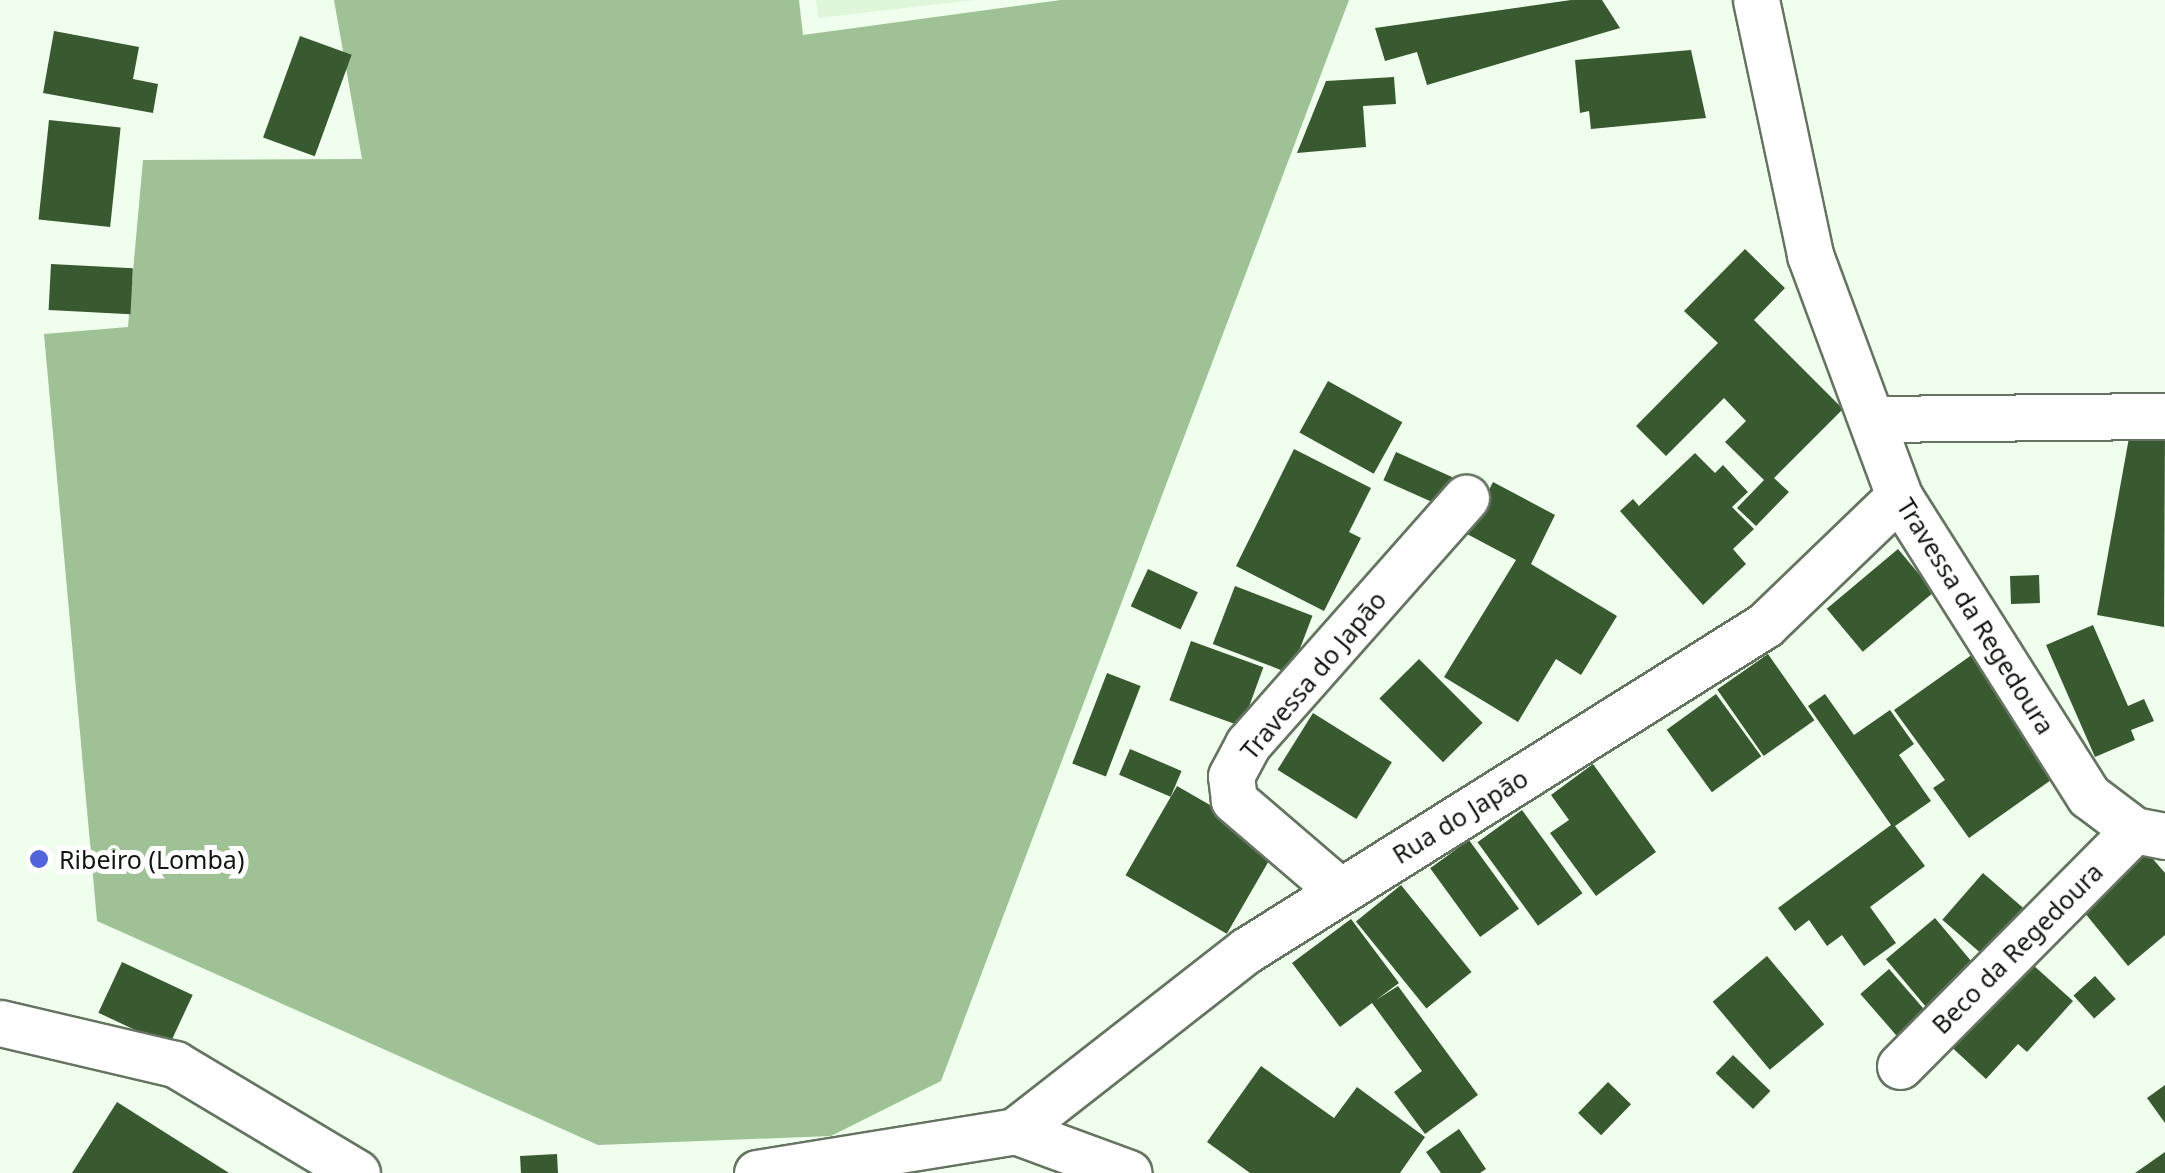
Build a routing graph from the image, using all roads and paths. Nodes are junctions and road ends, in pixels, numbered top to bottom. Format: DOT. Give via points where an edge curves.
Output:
graph roads {
  1 [pos="1756,0"];
  2 [pos="2165,416"];
  3 [pos="1873,419"];
  4 [pos="1899,496"];
  5 [pos="1466,498"];
  6 [pos="2149,833"];
  7 [pos="1340,891"];
  8 [pos="0,1023"];
  9 [pos="1900,1066"];
  10 [pos="1015,1131"];
  11 [pos="357,1173"];
  12 [pos="757,1173"];
  13 [pos="1091,1173"];
  14 [pos="1128,1173"];
  1 -- 3 [label="street, Travessa da Regedoura" via="1810,256 1848,373"];
  2 -- 3 [label="street"];
  3 -- 4 [label="street, Travessa da Regedoura"];
  4 -- 6 [label="street, Travessa da Regedoura" via="2088,796"];
  4 -- 7 [label="street, Rua do Japão" via="1765,625"];
  5 -- 7 [label="street, Travessa do Japão" via="1248,744 1231,776 1234,800"];
  6 -- 9 [label="street, Beco da Regedoura"];
  7 -- 10 [label="street, Rua do Japão" via="1247,950"];
  8 -- 11 [label="street" via="175,1064"];
  10 -- 12 [label="street"];
  10 -- 13 [label="street"];
  10 -- 14 [label="street"];
}
